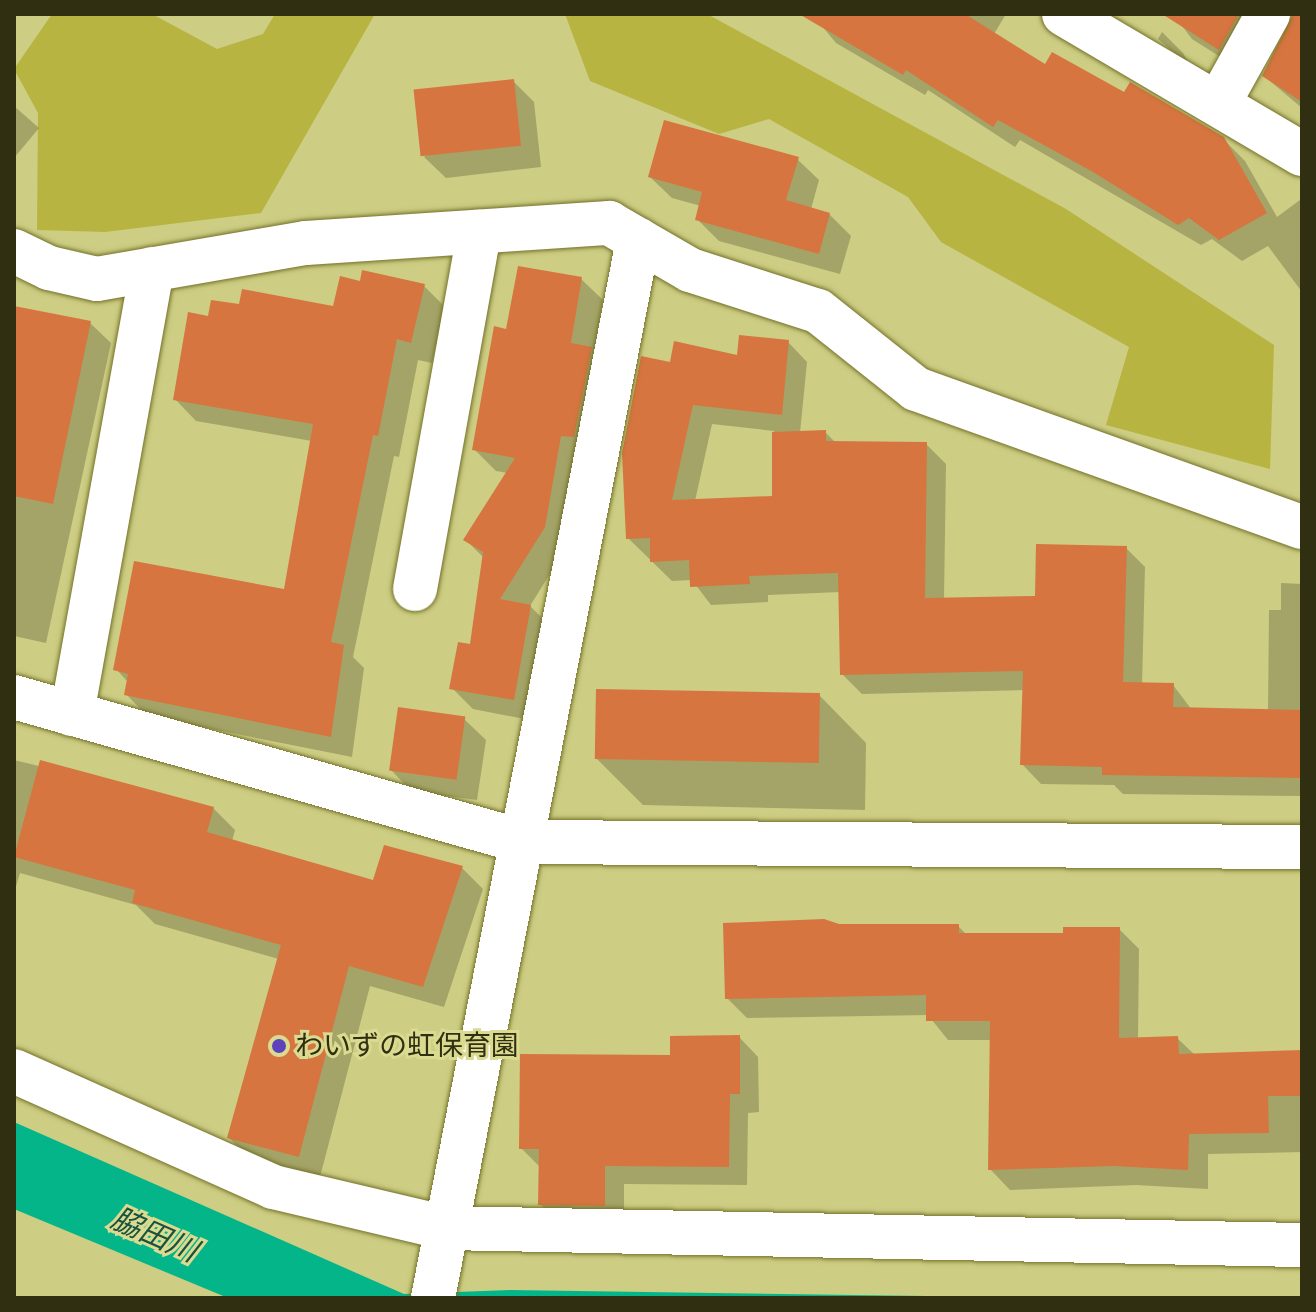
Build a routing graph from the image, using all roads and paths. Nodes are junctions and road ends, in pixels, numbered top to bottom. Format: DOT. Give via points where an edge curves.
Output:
graph roads {
  1 [pos="1064,14"];
  2 [pos="1268,14"];
  3 [pos="1218,104"];
  4 [pos="1302,154"];
  5 [pos="479,232"];
  6 [pos="638,240"];
  7 [pos="14,251"];
  8 [pos="152,269"];
  9 [pos="1302,527"];
  10 [pos="415,589"];
  11 [pos="14,697"];
  12 [pos="72,714"];
  13 [pos="524,842"];
  14 [pos="1302,847"];
  15 [pos="14,1071"];
  16 [pos="443,1241"];
  17 [pos="1302,1245"];
  18 [pos="433,1298"];
  1 -- 3 [label="street"];
  2 -- 3 [label="street"];
  3 -- 4 [label="street"];
  5 -- 6 [label="street" via="609,223"];
  5 -- 8 [label="street" via="306,243"];
  5 -- 10 [label="street"];
  6 -- 9 [label="street" via="690,270 818,311 916,389"];
  6 -- 13 [label="street"];
  7 -- 8 [label="street" via="49,268 97,279"];
  8 -- 12 [label="street"];
  11 -- 12 [label="street"];
  12 -- 13 [label="street"];
  13 -- 14 [label="street"];
  13 -- 16 [label="street"];
  15 -- 16 [label="street" via="273,1187"];
  16 -- 17 [label="street"];
  16 -- 18 [label="street"];
}
